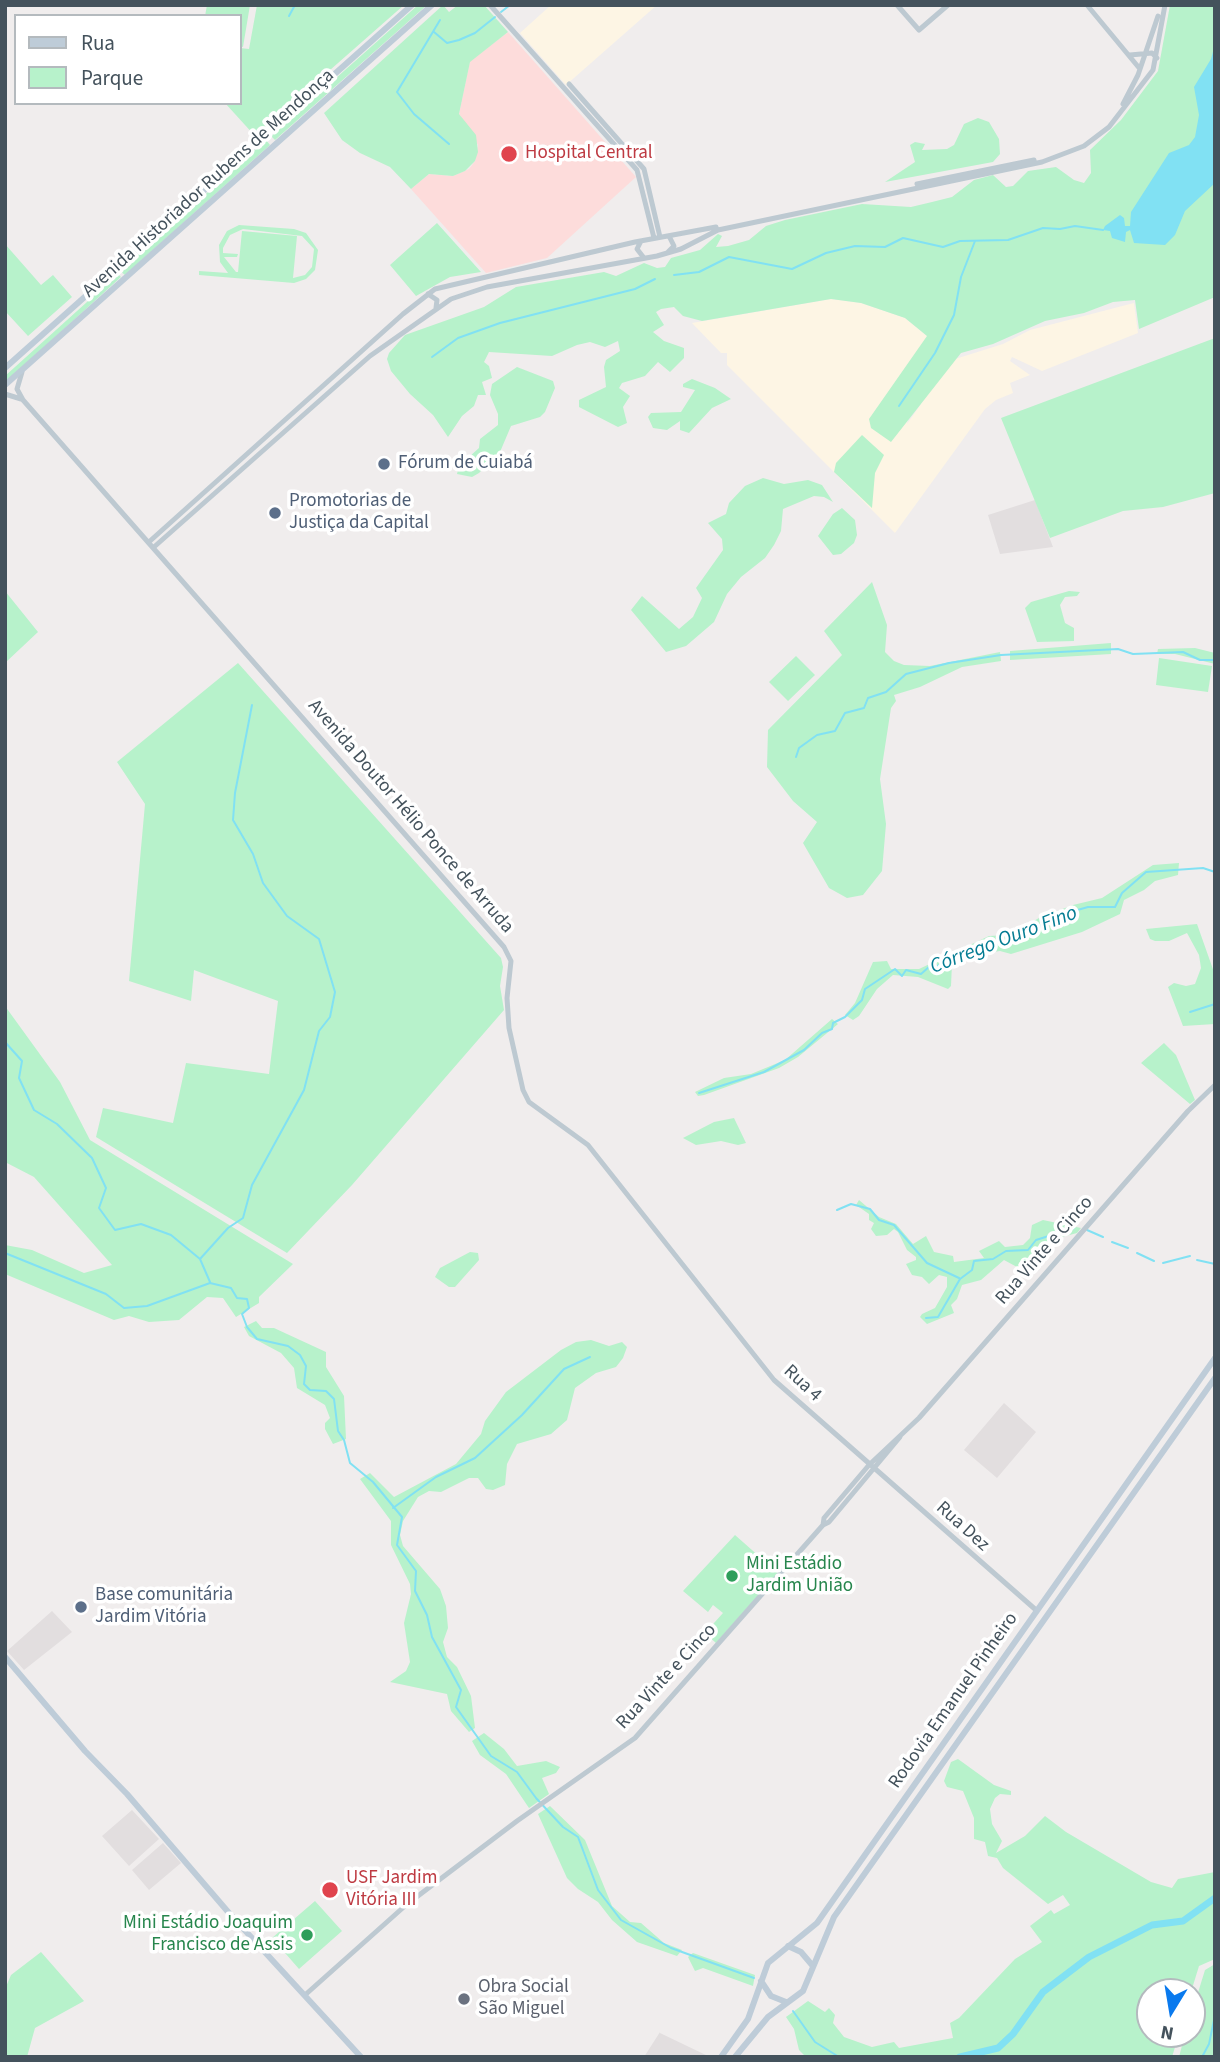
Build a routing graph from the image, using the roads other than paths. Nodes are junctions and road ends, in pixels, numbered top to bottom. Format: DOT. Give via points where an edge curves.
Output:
graph roads {
  1 [pos="412,5"];
  2 [pos="432,5"];
  3 [pos="490,5"];
  4 [pos="897,5"];
  5 [pos="948,5"];
  6 [pos="1087,5"];
  7 [pos="1163,5"];
  8 [pos="1145,54"];
  9 [pos="1130,55"];
  10 [pos="1157,58"];
  11 [pos="1138,67"];
  12 [pos="1153,70"];
  13 [pos="669,236"];
  14 [pos="657,237"];
  15 [pos="641,241"];
  16 [pos="666,254"];
  17 [pos="646,258"];
  18 [pos="428,294"];
  19 [pos="436,308"];
  20 [pos="409,309"];
  21 [pos="418,320"];
  22 [pos="16,359"];
  23 [pos="5,363"];
  24 [pos="5,368"];
  25 [pos="24,368"];
  26 [pos="5,385"];
  27 [pos="5,394"];
  28 [pos="23,400"];
  29 [pos="152,544"];
  30 [pos="1215,1085"];
  31 [pos="722,1316"];
  32 [pos="1215,1358"];
  33 [pos="1215,1378"];
  34 [pos="872,1467"];
  35 [pos="1036,1610"];
  36 [pos="5,1657"];
  37 [pos="788,1947"];
  38 [pos="812,1965"];
  39 [pos="761,1981"];
  40 [pos="305,1995"];
  41 [pos="786,2002"];
  42 [pos="360,2057"];
  43 [pos="721,2057"];
  44 [pos="735,2057"];
  1 -- 22 [label="main road, Avenida Historiador Rubens de Mendonça"];
  2 -- 25 [label="main road, Avenida Historiador Rubens de Mendonça"];
  3 -- 14 [label="street" via="644,169"];
  4 -- 5 [label="street" via="919,30"];
  6 -- 9 [label="street"];
  7 -- 8 [label="street"];
  7 -- 10 [label="street"];
  8 -- 9 [label="street"];
  8 -- 10 [label="street"];
  8 -- 11 [label="street"];
  9 -- 11 [label="street"];
  10 -- 12 [label="street"];
  11 -- 12 [label="street"];
  11 -- 13 [label="street" via="1126,101 1105,126 1081,144 1055,155"];
  12 -- 16 [label="street" via="1109,127 1064,156 718,230"];
  13 -- 14 [label="street"];
  13 -- 16 [label="street" via="674,246"];
  14 -- 15 [label="street"];
  15 -- 17 [label="street" via="638,253"];
  15 -- 18 [label="street" via="451,283"];
  16 -- 17 [label="street"];
  17 -- 19 [label="street" via="486,287"];
  18 -- 19 [label="street" via="435,297"];
  18 -- 20 [label="street"];
  19 -- 21 [label="street"];
  20 -- 21 [label="street" via="411,318"];
  20 -- 29 [label="street"];
  21 -- 29 [label="street"];
  22 -- 23 [label="street"];
  22 -- 24 [label="main road, Avenida Historiador Rubens de Mendonça"];
  25 -- 26 [label="main road, Avenida Historiador Rubens de Mendonça"];
  25 -- 28 [label="street" via="17,383"];
  27 -- 28 [label="street"];
  28 -- 29 [label="street, Avenida Doutor Hélio Ponce de Arruda"];
  29 -- 31 [label="street, Avenida Doutor Hélio Ponce de Arruda" via="503,947 511,961 509,1028 526,1098 549,1120 588,1145"];
  30 -- 34 [label="street, Rua Vinte e Cinco"];
  31 -- 34 [label="street, Rua 4" via="774,1380"];
  32 -- 35 [label="main road, Rodovia Emanuel Pinheiro"];
  33 -- 38 [label="main road, Rodovia Emanuel Pinheiro" via="834,1917"];
  34 -- 35 [label="street, Rua Dez"];
  34 -- 40 [label="street, Rua Vinte e Cinco" via="829,1522 635,1738 545,1800 380,1927"];
  35 -- 37 [label="main road, Rodovia Emanuel Pinheiro" via="817,1923"];
  36 -- 40 [label="main road"];
  37 -- 38 [label="main road" via="801,1952"];
  37 -- 39 [label="main road, Rodovia Emanuel Pinheiro" via="768,1963"];
  38 -- 41 [label="main road" via="803,1991"];
  39 -- 41 [label="main road" via="771,1996"];
  39 -- 43 [label="main road, Rodovia Emanuel Pinheiro" via="748,2019"];
  40 -- 42 [label="main road"];
  41 -- 44 [label="main road"];
}
